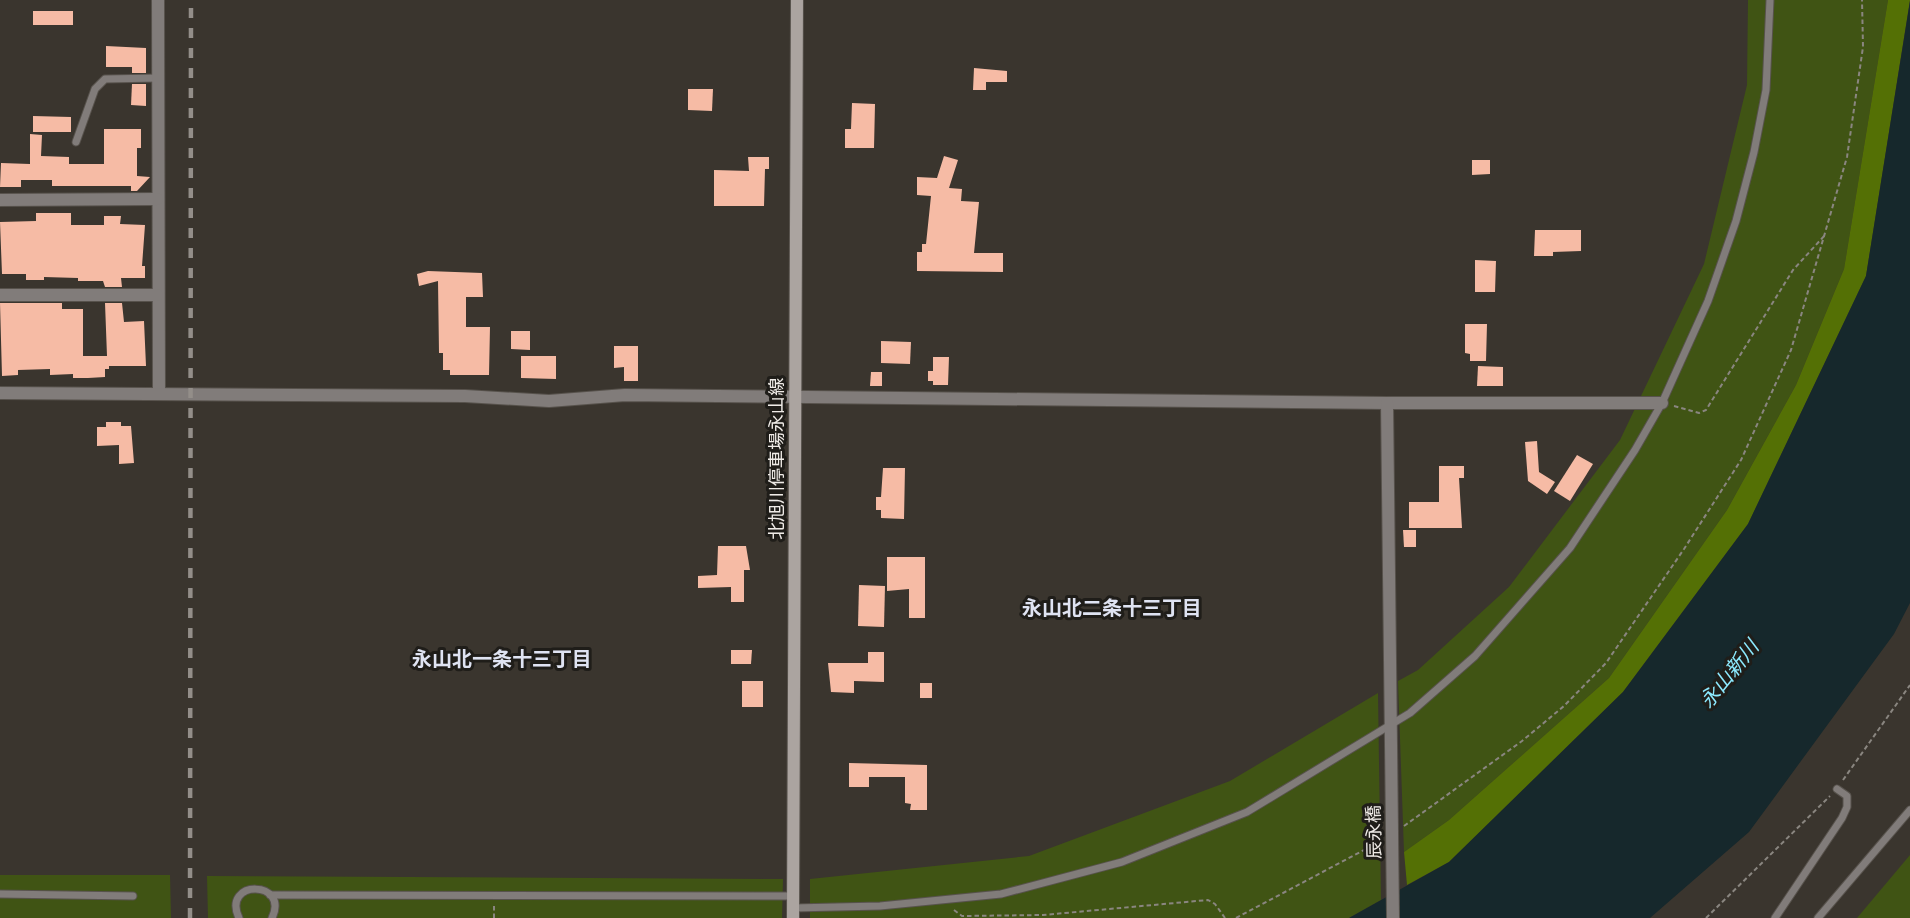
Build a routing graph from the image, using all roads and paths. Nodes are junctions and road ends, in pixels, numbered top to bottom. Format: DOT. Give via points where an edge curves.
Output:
graph roads {
  1 [pos="158,0"];
  2 [pos="796,0"];
  3 [pos="1770,0"];
  4 [pos="1862,0"];
  5 [pos="158,78"];
  6 [pos="76,142"];
  7 [pos="157,199"];
  8 [pos="0,200"];
  9 [pos="1827,232"];
  10 [pos="0,295"];
  11 [pos="157,295"];
  12 [pos="0,393"];
  13 [pos="159,393"];
  14 [pos="795,396"];
  15 [pos="1387,403"];
  16 [pos="1662,403"];
  17 [pos="1910,685"];
  18 [pos="1390,726"];
  19 [pos="1837,789"];
  20 [pos="1910,810"];
  21 [pos="1395,831"];
  22 [pos="1386,837"];
  23 [pos="0,894"];
  24 [pos="270,895"];
  25 [pos="133,896"];
  26 [pos="943,900"];
  27 [pos="793,907"];
  28 [pos="239,918"];
  29 [pos="272,918"];
  30 [pos="1225,918"];
  31 [pos="1236,918"];
  32 [pos="1393,918"];
  33 [pos="1706,918"];
  34 [pos="1775,918"];
  35 [pos="1818,918"];
  1 -- 5 [label="street"];
  2 -- 14 [label="main road, 北旭川停車場永山線"];
  3 -- 16 [label="lane" via="1766,90 1736,221 1708,302"];
  4 -- 9 [label="path" via="1863,47 1847,157"];
  5 -- 6 [label="lane" via="105,79 95,89"];
  5 -- 7 [label="street"];
  7 -- 8 [label="street"];
  7 -- 11 [label="street"];
  9 -- 16 [label="path" via="1793,270 1706,410 1699,413"];
  9 -- 21 [label="path" via="1791,350 1741,460 1606,663 1522,741"];
  10 -- 11 [label="street"];
  11 -- 13 [label="street"];
  12 -- 13 [label="street"];
  13 -- 14 [label="street" via="465,396 549,401 625,395"];
  14 -- 15 [label="street"];
  14 -- 27 [label="main road, 北旭川停車場永山線"];
  15 -- 16 [label="street"];
  15 -- 18 [label="street, 辰永橋"];
  16 -- 18 [label="lane" via="1570,548 1475,656"];
  17 -- 19 [label="path"];
  18 -- 26 [label="lane" via="1247,812 1122,862 1001,894"];
  18 -- 32 [label="street, 辰永橋, bridge"];
  19 -- 33 [label="path"];
  19 -- 34 [label="lane" via="1847,796 1842,818"];
  20 -- 35 [label="lane"];
  22 -- 31 [label="path" via="1359,855"];
  23 -- 25 [label="lane"];
  24 -- 27 [label="lane"];
  24 -- 28 [label="lane" via="253,888 241,894 236,906"];
  24 -- 29 [label="lane" via="275,906"];
  26 -- 27 [label="lane" via="880,906"];
  26 -- 30 [label="path" via="962,916 1043,915 1208,900"];
}
